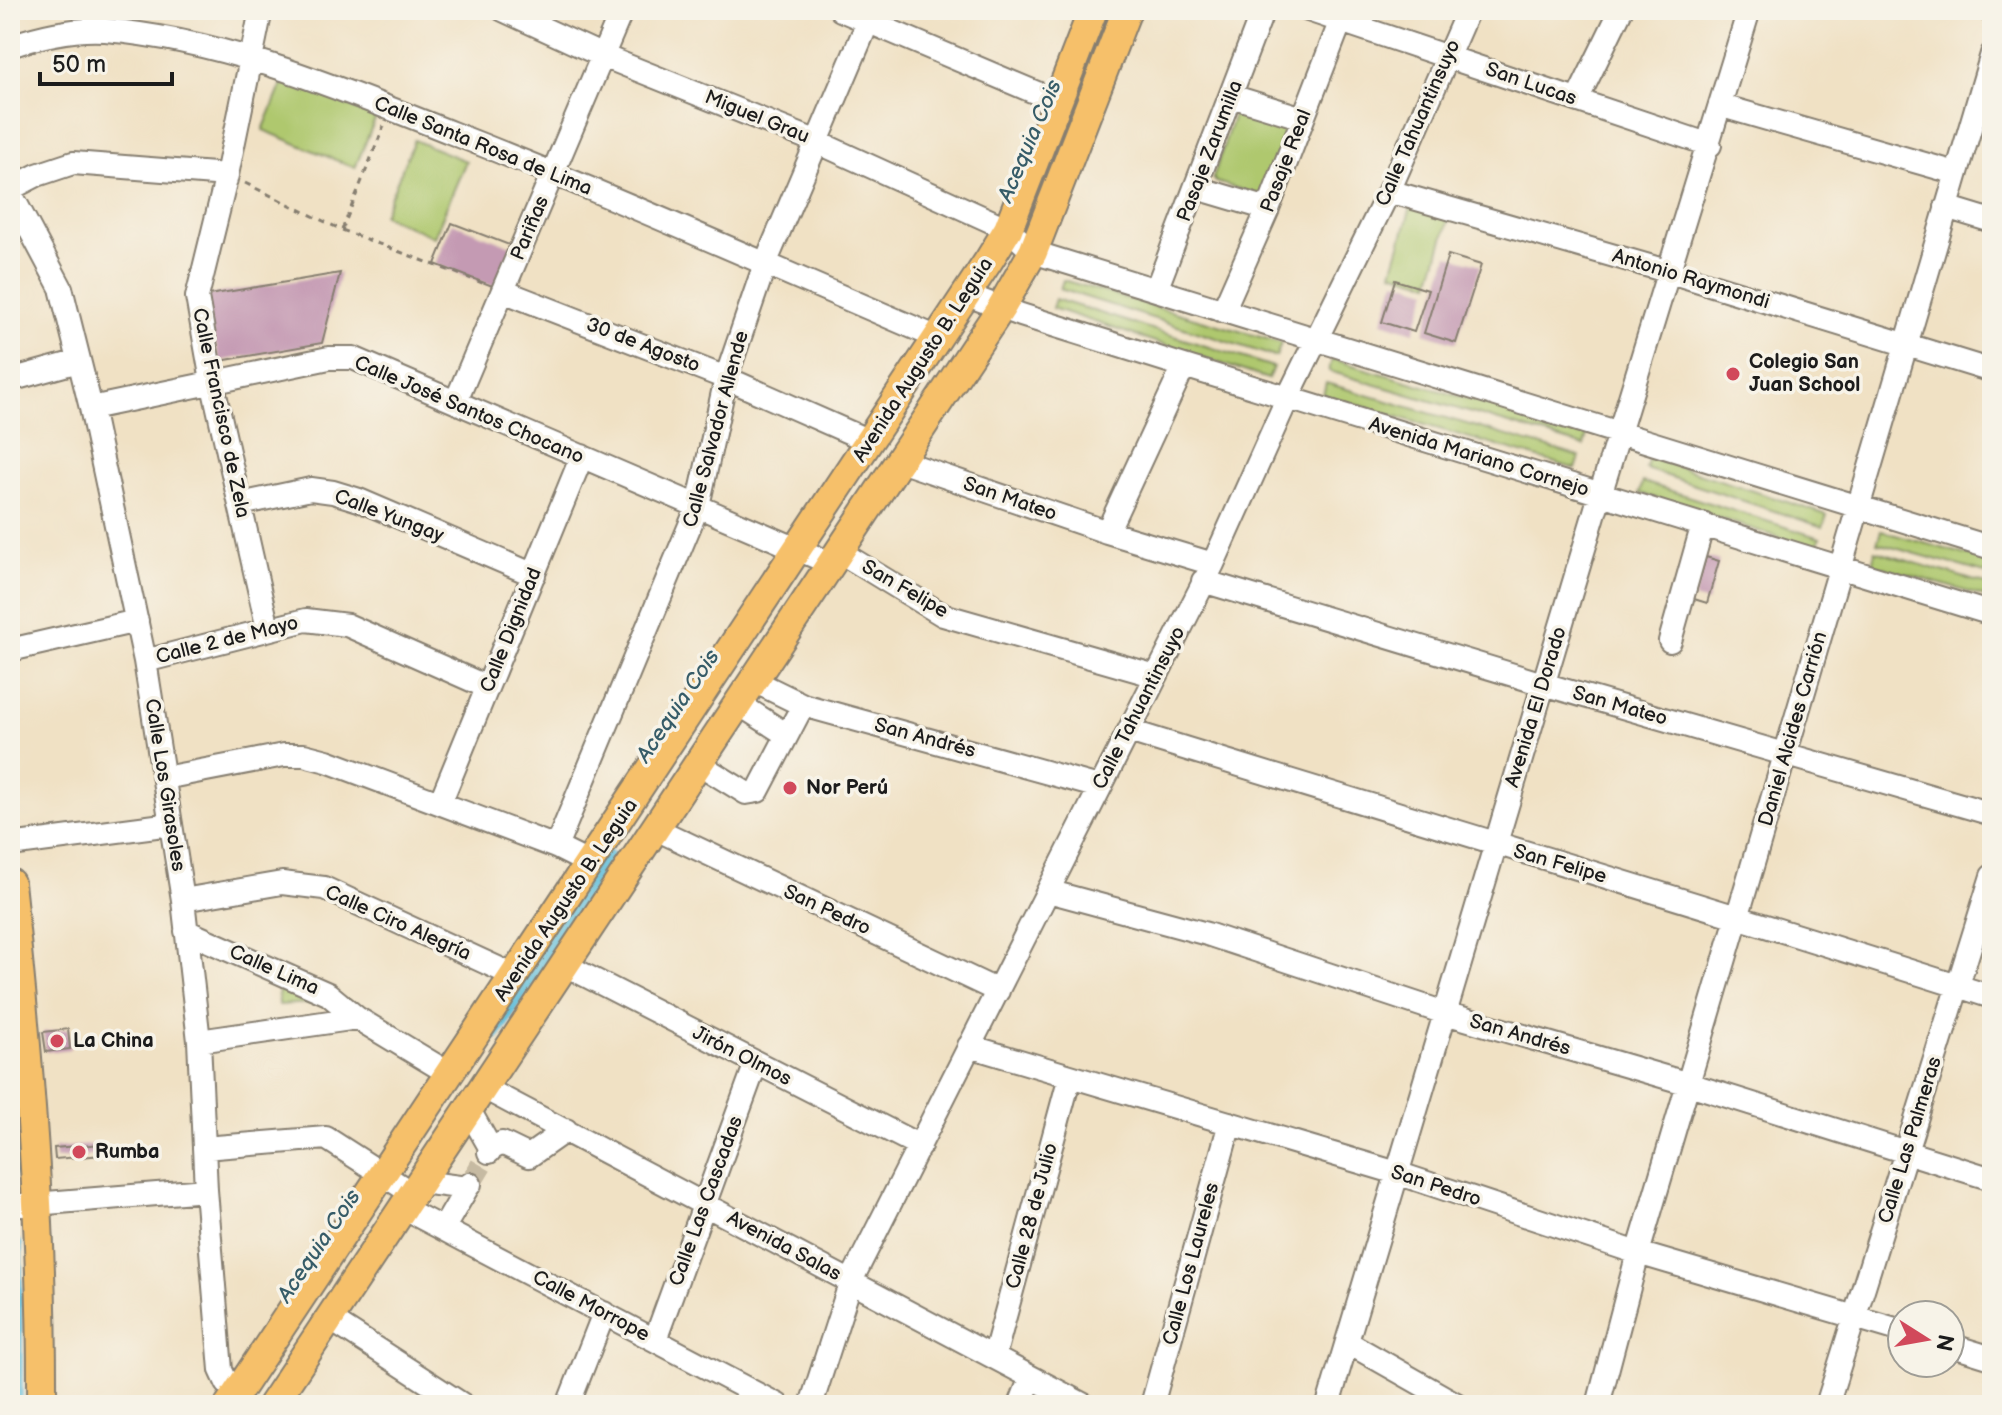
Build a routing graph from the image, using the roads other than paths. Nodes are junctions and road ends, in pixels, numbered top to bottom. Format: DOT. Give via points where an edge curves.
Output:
graph roads {
  1 [pos="261,10"];
  2 [pos="503,10"];
  3 [pos="622,10"];
  4 [pos="841,10"];
  5 [pos="1093,10"];
  6 [pos="1127,10"];
  7 [pos="1263,10"];
  8 [pos="1308,10"];
  9 [pos="1468,10"];
  10 [pos="1621,10"];
  11 [pos="1749,10"];
  12 [pos="1343,15"];
  13 [pos="870,16"];
  14 [pos="10,46"];
  15 [pos="1992,54"];
  16 [pos="603,56"];
  17 [pos="1448,56"];
  18 [pos="250,59"];
  19 [pos="1231,96"];
  20 [pos="1577,100"];
  21 [pos="1058,102"];
  22 [pos="1722,106"];
  23 [pos="1303,118"];
  24 [pos="815,141"];
  25 [pos="1710,145"];
  26 [pos="553,172"];
  27 [pos="1956,173"];
  28 [pos="227,175"];
  29 [pos="1197,188"];
  30 [pos="10,191"];
  31 [pos="1389,191"];
  32 [pos="1946,207"];
  33 [pos="1268,209"];
  34 [pos="1992,221"];
  35 [pos="1008,229"];
  36 [pos="1032,251"];
  37 [pos="765,264"];
  38 [pos="1670,272"];
  39 [pos="1156,290"];
  40 [pos="503,291"];
  41 [pos="968,295"];
  42 [pos="1000,308"];
  43 [pos="1223,311"];
  44 [pos="938,338"];
  45 [pos="1316,340"];
  46 [pos="1906,344"];
  47 [pos="79,361"];
  48 [pos="1184,366"];
  49 [pos="1992,371"];
  50 [pos="726,378"];
  51 [pos="10,380"];
  52 [pos="212,381"];
  53 [pos="1288,397"];
  54 [pos="456,401"];
  55 [pos="91,408"];
  56 [pos="1620,433"];
  57 [pos="869,441"];
  58 [pos="582,456"];
  59 [pos="900,461"];
  60 [pos="1600,495"];
  61 [pos="240,504"];
  62 [pos="698,506"];
  63 [pos="1858,508"];
  64 [pos="1703,524"];
  65 [pos="1107,532"];
  66 [pos="1992,548"];
  67 [pos="799,549"];
  68 [pos="834,560"];
  69 [pos="1839,568"];
  70 [pos="1208,573"];
  71 [pos="534,575"];
  72 [pos="1992,614"];
  73 [pos="137,621"];
  74 [pos="268,629"];
  75 [pos="1670,641"];
  76 [pos="10,650"];
  77 [pos="145,661"];
  78 [pos="1156,676"];
  79 [pos="1543,684"];
  80 [pos="487,687"];
  81 [pos="747,692"];
  82 [pos="803,705"];
  83 [pos="1129,731"];
  84 [pos="787,735"];
  85 [pos="1786,754"];
  86 [pos="699,764"];
  87 [pos="164,778"];
  88 [pos="1099,787"];
  89 [pos="440,803"];
  90 [pos="1992,814"];
  91 [pos="171,824"];
  92 [pos="656,829"];
  93 [pos="1495,844"];
  94 [pos="10,845"];
  95 [pos="556,847"];
  96 [pos="590,864"];
  97 [pos="1992,876"];
  98 [pos="10,883"];
  99 [pos="1048,891"];
  100 [pos="183,900"];
  101 [pos="1738,916"];
  102 [pos="186,931"];
  103 [pos="565,965"];
  104 [pos="515,976"];
  105 [pos="1957,986"];
  106 [pos="998,991"];
  107 [pos="1992,997"];
  108 [pos="1445,1013"];
  109 [pos="357,1018"];
  110 [pos="199,1041"];
  111 [pos="969,1046"];
  112 [pos="756,1063"];
  113 [pos="450,1074"];
  114 [pos="1070,1076"];
  115 [pos="1689,1084"];
  116 [pos="477,1099"];
  117 [pos="1230,1123"];
  118 [pos="566,1130"];
  119 [pos="920,1146"];
  120 [pos="204,1148"];
  121 [pos="1906,1151"];
  122 [pos="1397,1173"];
  123 [pos="384,1176"];
  124 [pos="1992,1179"];
  125 [pos="206,1190"];
  126 [pos="412,1194"];
  127 [pos="38,1204"];
  128 [pos="705,1204"];
  129 [pos="10,1206"];
  130 [pos="443,1229"];
  131 [pos="1638,1253"];
  132 [pos="851,1281"];
  133 [pos="604,1313"];
  134 [pos="1855,1317"];
  135 [pos="330,1319"];
  136 [pos="1886,1326"];
  137 [pos="655,1340"];
  138 [pos="1347,1342"];
  139 [pos="1966,1350"];
  140 [pos="994,1357"];
  141 [pos="1992,1358"];
  142 [pos="1031,1377"];
  143 [pos="233,1400"];
  144 [pos="42,1405"];
  145 [pos="272,1405"];
  146 [pos="463,1405"];
  147 [pos="568,1405"];
  148 [pos="778,1405"];
  149 [pos="811,1405"];
  150 [pos="1020,1405"];
  151 [pos="1084,1405"];
  152 [pos="1152,1405"];
  153 [pos="1328,1405"];
  154 [pos="1458,1405"];
  155 [pos="1598,1405"];
  156 [pos="1827,1405"];
  1 -- 18 [label="street, Calle Francisco de Zela"];
  2 -- 16 [label="street, Miguel Grau"];
  3 -- 16 [label="street, Pariñas"];
  4 -- 13 [label="street"];
  5 -- 21 [label="main road, Avenida Augusto B. Leguia"];
  6 -- 36 [label="main road, Avenida Augusto B. Leguia"];
  7 -- 19 [label="street, Pasaje Zarumilla"];
  8 -- 12 [label="street, San Lucas"];
  9 -- 17 [label="street, Calle Tahuantinsuyo"];
  10 -- 20 [label="street"];
  11 -- 22 [label="street, Avenida El Dorado"];
  12 -- 17 [label="street, San Lucas"];
  12 -- 23 [label="street, Pasaje Real"];
  13 -- 21 [label="street"];
  13 -- 24 [label="street, Calle Salvador Allende"];
  14 -- 18 [label="street, Calle Santa Rosa de Lima" via="54,34 102,30"];
  15 -- 27 [label="street, Daniel Alcides Carrión"];
  16 -- 24 [label="street, Miguel Grau"];
  16 -- 26 [label="street, Pariñas"];
  17 -- 20 [label="street, San Lucas"];
  17 -- 31 [label="street, Calle Tahuantinsuyo"];
  18 -- 26 [label="street, Calle Santa Rosa de Lima" via="335,86"];
  18 -- 28 [label="street, Calle Francisco de Zela"];
  19 -- 23 [label="street"];
  19 -- 29 [label="street, Pasaje Zarumilla"];
  20 -- 25 [label="street, San Lucas"];
  21 -- 35 [label="main road, Avenida Augusto B. Leguia"];
  22 -- 25 [label="street, Avenida El Dorado"];
  22 -- 27 [label="street"];
  23 -- 33 [label="street, Pasaje Real"];
  24 -- 35 [label="street, Miguel Grau"];
  24 -- 37 [label="street, Calle Salvador Allende"];
  25 -- 38 [label="street, Avenida El Dorado"];
  26 -- 37 [label="street, Calle Santa Rosa de Lima"];
  26 -- 40 [label="street, Pariñas"];
  27 -- 32 [label="street, Daniel Alcides Carrión"];
  28 -- 30 [label="street" via="73,163"];
  28 -- 52 [label="street, Calle Francisco de Zela" via="197,297"];
  29 -- 33 [label="street"];
  29 -- 39 [label="street, Pasaje Zarumilla"];
  30 -- 47 [label="street, Calle Los Girasoles" via="61,288"];
  31 -- 38 [label="street, Antonio Raymondi"];
  31 -- 45 [label="street, Calle Tahuantinsuyo"];
  32 -- 34 [label="street"];
  32 -- 46 [label="street, Daniel Alcides Carrión"];
  33 -- 43 [label="street, Pasaje Real"];
  35 -- 36 [label="street"];
  35 -- 41 [label="main road, Avenida Augusto B. Leguia"];
  36 -- 39 [label="street"];
  36 -- 42 [label="main road, Avenida Augusto B. Leguia"];
  37 -- 44 [label="street, Calle Santa Rosa de Lima"];
  37 -- 50 [label="street, Calle Salvador Allende"];
  38 -- 46 [label="street, Antonio Raymondi"];
  38 -- 56 [label="street, Avenida El Dorado"];
  39 -- 43 [label="street"];
  40 -- 50 [label="street, 30 de Agosto"];
  40 -- 54 [label="street, Pariñas"];
  41 -- 42 [label="street, Avenida Mariano Cornejo"];
  41 -- 44 [label="main road, Avenida Augusto B. Leguia"];
  42 -- 48 [label="street, Avenida Mariano Cornejo"];
  42 -- 59 [label="main road, Avenida Augusto B. Leguia"];
  43 -- 45 [label="street"];
  44 -- 57 [label="main road, Avenida Augusto B. Leguia"];
  45 -- 53 [label="street, Calle Tahuantinsuyo"];
  45 -- 56 [label="street"];
  46 -- 49 [label="street, Antonio Raymondi"];
  46 -- 63 [label="street, Daniel Alcides Carrión"];
  47 -- 51 [label="street"];
  47 -- 55 [label="street, Calle Los Girasoles"];
  48 -- 53 [label="street, Avenida Mariano Cornejo"];
  48 -- 65 [label="street"];
  50 -- 57 [label="street, 30 de Agosto"];
  50 -- 62 [label="street, Calle Salvador Allende"];
  52 -- 54 [label="street, Calle José Santos Chocano" via="353,358"];
  52 -- 55 [label="street, Calle José Santos Chocano"];
  52 -- 61 [label="street, Calle Francisco de Zela"];
  53 -- 60 [label="street, Avenida Mariano Cornejo"];
  53 -- 70 [label="street, Calle Tahuantinsuyo"];
  54 -- 58 [label="street, Calle José Santos Chocano"];
  55 -- 73 [label="street, Calle Los Girasoles"];
  56 -- 60 [label="street, Avenida El Dorado"];
  56 -- 63 [label="street"];
  57 -- 67 [label="main road, Avenida Augusto B. Leguia"];
  58 -- 62 [label="street, Calle José Santos Chocano"];
  58 -- 71 [label="street, Calle Dignidad"];
  59 -- 65 [label="street, San Mateo"];
  59 -- 68 [label="main road, Avenida Augusto B. Leguia"];
  60 -- 64 [label="street, Avenida Mariano Cornejo"];
  60 -- 79 [label="street, Avenida El Dorado"];
  61 -- 71 [label="street, Calle Yungay" via="311,489 333,492"];
  61 -- 74 [label="street, Calle Francisco de Zela"];
  62 -- 67 [label="street, Calle José Santos Chocano"];
  62 -- 95 [label="street, Calle Salvador Allende"];
  63 -- 66 [label="street"];
  63 -- 69 [label="street, Daniel Alcides Carrión"];
  64 -- 69 [label="street, Avenida Mariano Cornejo"];
  64 -- 75 [label="street"];
  65 -- 70 [label="street, San Mateo"];
  67 -- 68 [label="street, Calle José Santos Chocano"];
  67 -- 96 [label="main road, Avenida Augusto B. Leguia"];
  68 -- 78 [label="street, San Felipe" via="943,615"];
  68 -- 81 [label="main road, Avenida Augusto B. Leguia"];
  69 -- 72 [label="street, Avenida Mariano Cornejo"];
  69 -- 85 [label="street, Daniel Alcides Carrión"];
  70 -- 78 [label="street, Calle Tahuantinsuyo"];
  70 -- 79 [label="street, San Mateo"];
  71 -- 80 [label="street, Calle Dignidad"];
  73 -- 76 [label="street"];
  73 -- 77 [label="street, Calle Los Girasoles"];
  74 -- 77 [label="street, Calle 2 de Mayo"];
  74 -- 80 [label="street, Calle 2 de Mayo" via="306,620 347,625"];
  77 -- 87 [label="street, Calle Los Girasoles"];
  78 -- 83 [label="street, Calle Tahuantinsuyo"];
  79 -- 85 [label="street, San Mateo"];
  79 -- 93 [label="street, Avenida El Dorado"];
  80 -- 89 [label="street, Calle Dignidad"];
  81 -- 82 [label="street, San Andrés"];
  81 -- 84 [label="street"];
  81 -- 86 [label="main road, Avenida Augusto B. Leguia"];
  82 -- 84 [label="street"];
  82 -- 88 [label="street, San Andrés"];
  83 -- 88 [label="street, Calle Tahuantinsuyo"];
  83 -- 93 [label="street, San Felipe"];
  84 -- 86 [label="street" via="758,791 752,793"];
  85 -- 90 [label="street, San Mateo"];
  85 -- 101 [label="street, Daniel Alcides Carrión"];
  86 -- 92 [label="main road, Avenida Augusto B. Leguia"];
  87 -- 89 [label="street" via="304,755"];
  87 -- 91 [label="street, Calle Los Girasoles"];
  88 -- 99 [label="street, Calle Tahuantinsuyo"];
  89 -- 95 [label="street"];
  91 -- 94 [label="street"];
  91 -- 100 [label="street, Calle Los Girasoles"];
  92 -- 103 [label="main road, Avenida Augusto B. Leguia"];
  92 -- 106 [label="street, San Pedro"];
  93 -- 101 [label="street, San Felipe"];
  93 -- 108 [label="street, Avenida El Dorado"];
  95 -- 96 [label="street"];
  96 -- 104 [label="main road, Avenida Augusto B. Leguia"];
  97 -- 105 [label="street, Calle Las Palmeras"];
  98 -- 127 [label="main road"];
  99 -- 106 [label="street, Calle Tahuantinsuyo"];
  99 -- 108 [label="street, San Andrés" via="1207,934"];
  100 -- 102 [label="street, Calle Los Girasoles"];
  100 -- 104 [label="street, Calle Ciro Alegría" via="282,883 324,888"];
  101 -- 105 [label="street, San Felipe"];
  101 -- 115 [label="street, Daniel Alcides Carrión"];
  102 -- 109 [label="street, Calle Lima" via="328,994"];
  102 -- 110 [label="street, Calle Los Girasoles"];
  103 -- 112 [label="street, Jirón Olmos"];
  103 -- 116 [label="main road, Avenida Augusto B. Leguia"];
  104 -- 113 [label="main road, Avenida Augusto B. Leguia"];
  105 -- 107 [label="street, San Felipe"];
  105 -- 121 [label="street, Calle Las Palmeras"];
  106 -- 111 [label="street, Calle Tahuantinsuyo"];
  108 -- 115 [label="street, San Andrés"];
  108 -- 122 [label="street, Avenida El Dorado"];
  109 -- 110 [label="street, Calle Lima"];
  109 -- 113 [label="street, Calle Lima"];
  110 -- 120 [label="street, Calle Los Girasoles"];
  111 -- 114 [label="street, San Pedro"];
  111 -- 119 [label="street, Calle Tahuantinsuyo"];
  112 -- 119 [label="street, Jirón Olmos"];
  112 -- 128 [label="street, Calle Las Cascadas"];
  113 -- 123 [label="main road, Avenida Augusto B. Leguia"];
  114 -- 117 [label="street, San Pedro"];
  114 -- 140 [label="street, Calle 28 de Julio"];
  115 -- 121 [label="street, San Andrés"];
  115 -- 131 [label="street, Daniel Alcides Carrión"];
  116 -- 118 [label="street, Avenida Salas"];
  116 -- 118 [label="street" via="490,1150 502,1143 529,1156"];
  116 -- 126 [label="main road, Avenida Augusto B. Leguia"];
  117 -- 122 [label="street, San Pedro"];
  117 -- 152 [label="street, Calle Los Laureles"];
  118 -- 128 [label="street, Avenida Salas"];
  119 -- 132 [label="street, Calle Tahuantinsuyo"];
  120 -- 123 [label="street, Calle Morrope" via="326,1138"];
  120 -- 125 [label="street, Calle Los Girasoles"];
  121 -- 124 [label="street, San Andrés"];
  121 -- 134 [label="street, Calle Las Palmeras"];
  122 -- 131 [label="street, San Pedro"];
  122 -- 138 [label="street, Avenida El Dorado"];
  123 -- 126 [label="street, Calle Morrope"];
  123 -- 143 [label="main road, Avenida Augusto B. Leguia"];
  125 -- 127 [label="street"];
  125 -- 143 [label="street, Calle Los Girasoles" via="221,1370"];
  126 -- 130 [label="street, Calle Morrope"];
  126 -- 130 [label="street" via="468,1186"];
  126 -- 135 [label="main road, Avenida Augusto B. Leguia"];
  127 -- 129 [label="street"];
  127 -- 144 [label="main road"];
  128 -- 132 [label="street, Avenida Salas"];
  128 -- 137 [label="street, Calle Las Cascadas"];
  130 -- 133 [label="street, Calle Morrope"];
  131 -- 134 [label="street, San Pedro"];
  131 -- 155 [label="street, Daniel Alcides Carrión"];
  132 -- 140 [label="street, Avenida Salas"];
  132 -- 149 [label="street, Calle Tahuantinsuyo"];
  133 -- 137 [label="street, Calle Morrope"];
  133 -- 147 [label="street"];
  134 -- 136 [label="street, San Pedro"];
  134 -- 156 [label="street, Calle Las Palmeras"];
  135 -- 145 [label="main road, Avenida Augusto B. Leguia"];
  135 -- 146 [label="street"];
  137 -- 148 [label="street, Calle Morrope"];
  138 -- 153 [label="street, Avenida El Dorado"];
  138 -- 154 [label="street"];
  139 -- 141 [label="street"];
  140 -- 142 [label="street, Avenida Salas"];
  142 -- 150 [label="street"];
  142 -- 151 [label="street, Avenida Salas"];
}
